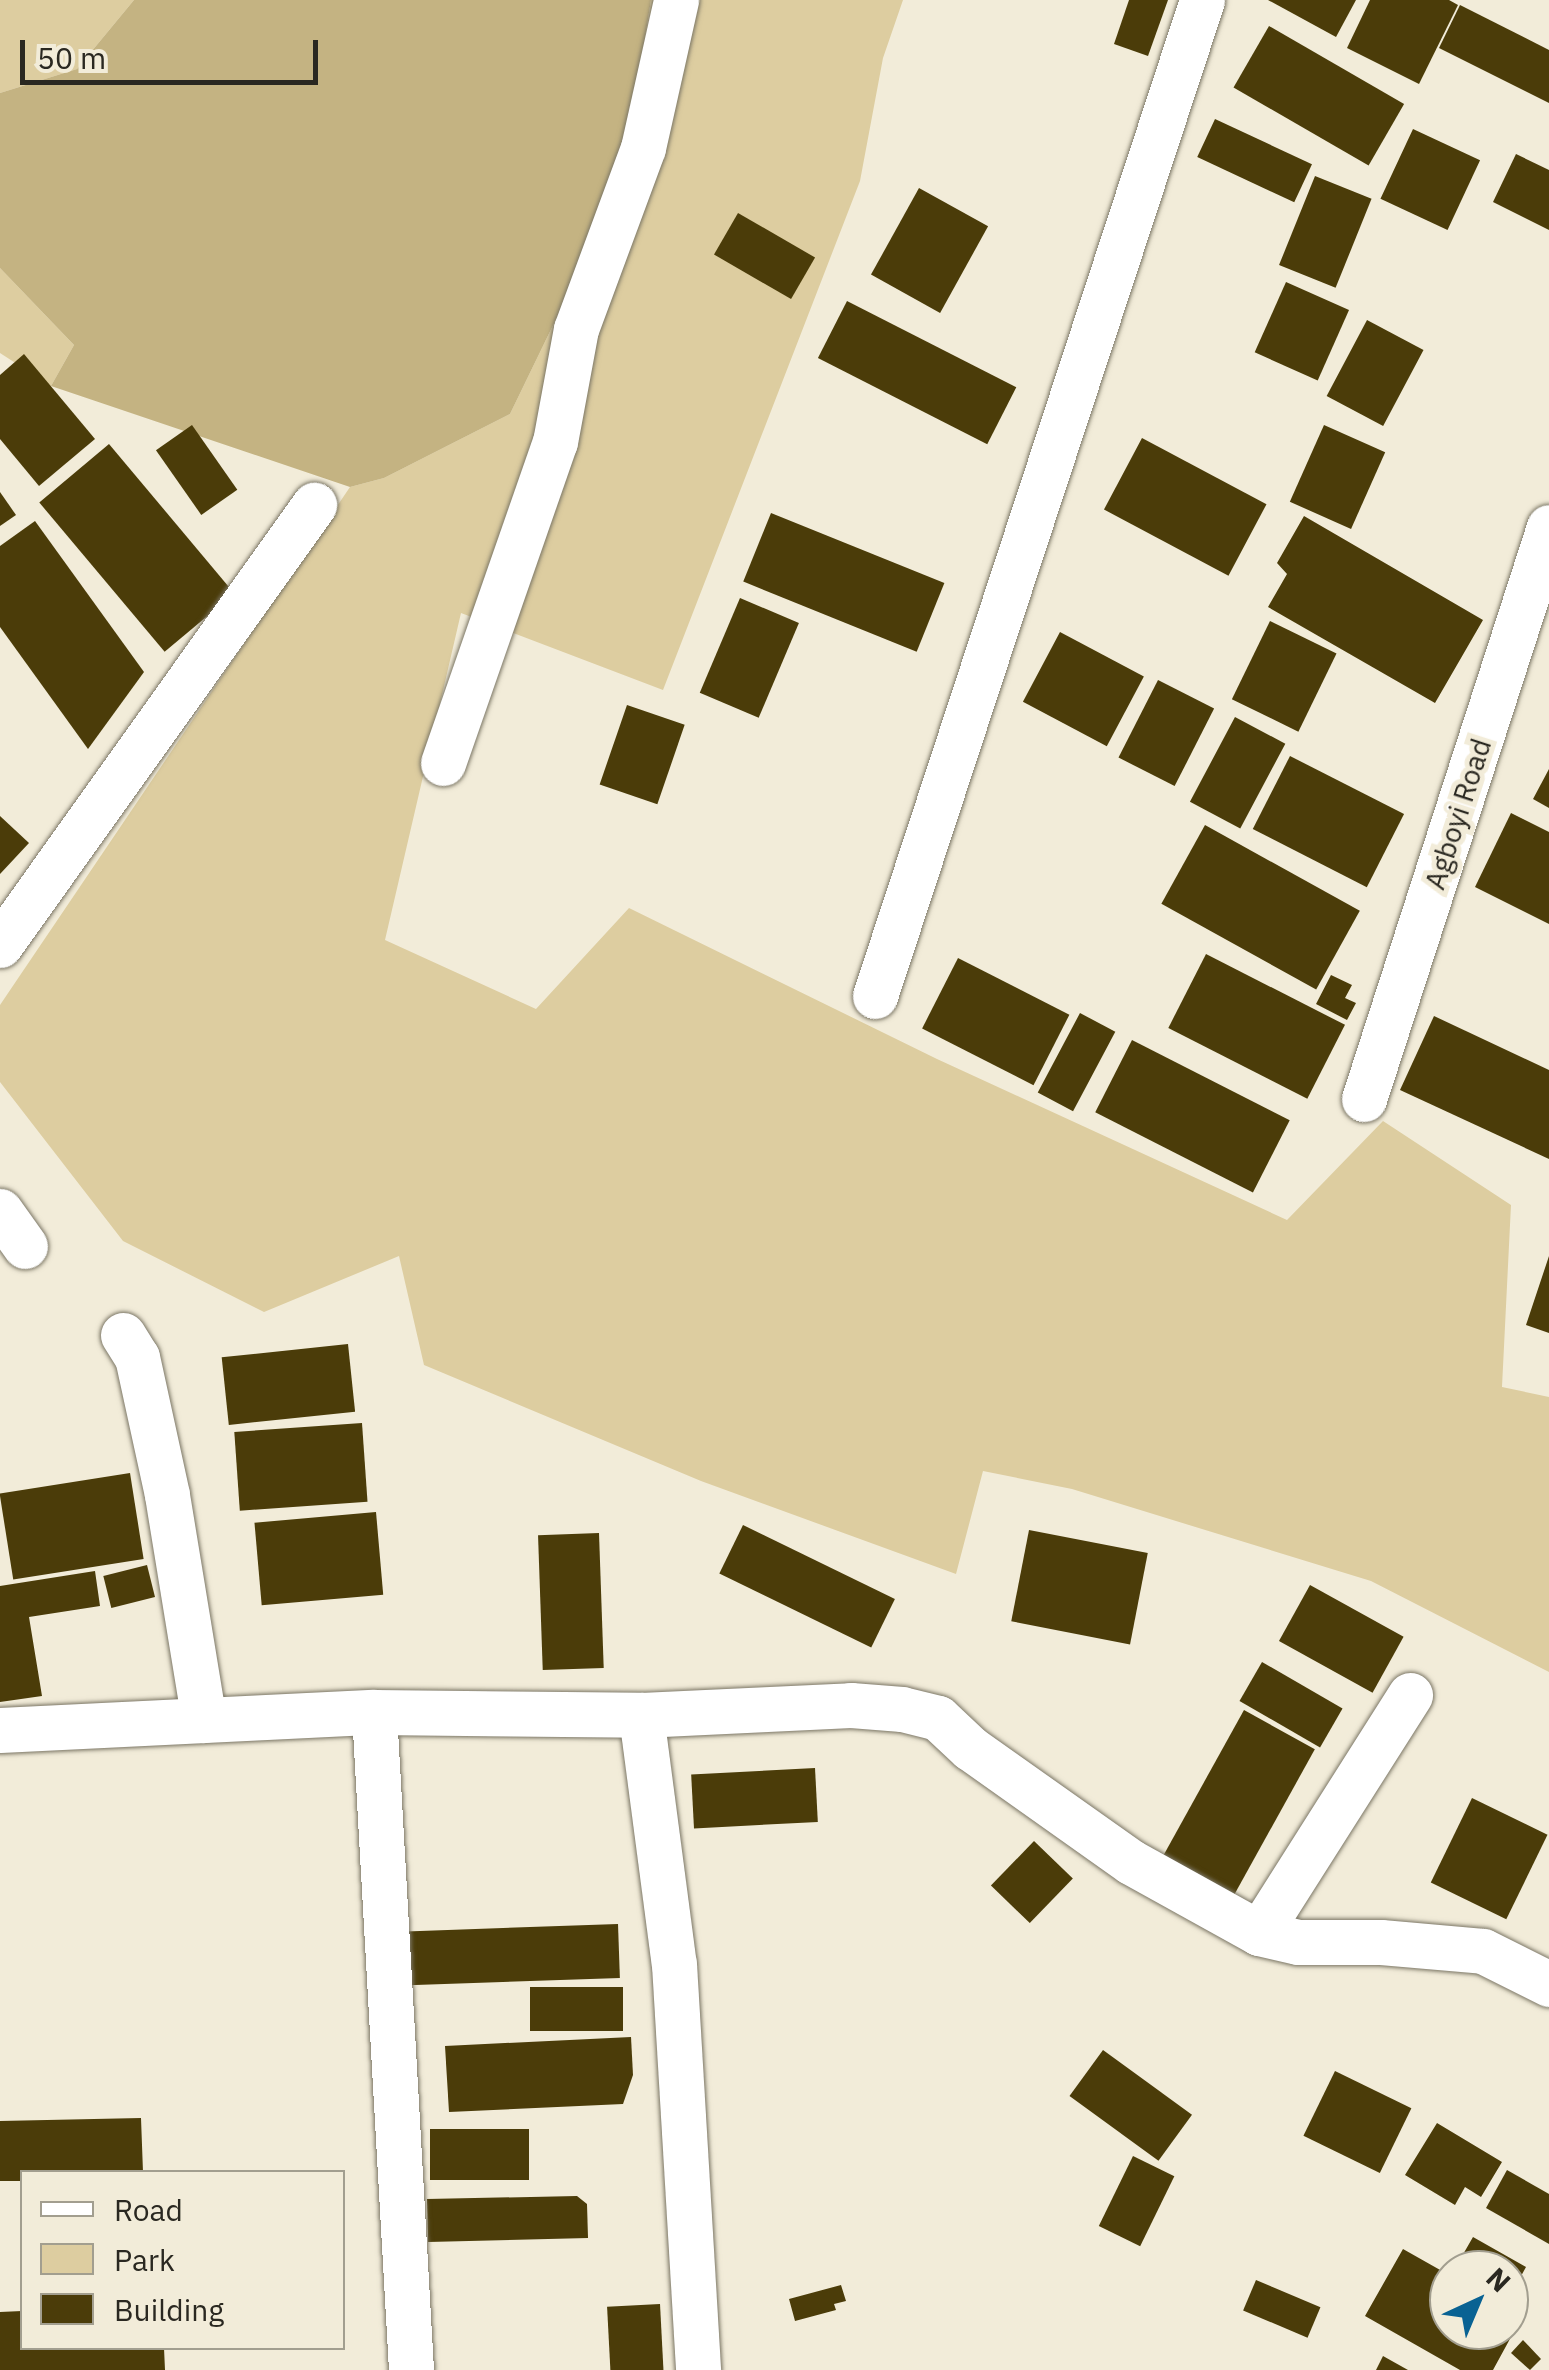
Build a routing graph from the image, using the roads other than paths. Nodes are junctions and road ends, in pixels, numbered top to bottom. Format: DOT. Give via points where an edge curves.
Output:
graph roads {
  1 [pos="676,0"];
  2 [pos="1202,0"];
  3 [pos="314,505"];
  4 [pos="1549,527"];
  5 [pos="442,763"];
  6 [pos="0,944"];
  7 [pos="874,996"];
  8 [pos="1364,1100"];
  9 [pos="123,1335"];
  10 [pos="1410,1694"];
  11 [pos="374,1712"];
  12 [pos="641,1714"];
  13 [pos="204,1720"];
  14 [pos="0,1730"];
  15 [pos="1259,1933"];
  16 [pos="1549,1984"];
  17 [pos="411,2370"];
  18 [pos="698,2370"];
  1 -- 5 [label="street" via="643,148 576,329 555,442"];
  2 -- 7 [label="street"];
  3 -- 6 [label="street"];
  4 -- 8 [label="street, Agboyi Road"];
  9 -- 13 [label="street" via="136,1358 166,1494"];
  10 -- 15 [label="street"];
  11 -- 12 [label="street"];
  11 -- 13 [label="street"];
  11 -- 17 [label="street"];
  12 -- 15 [label="street" via="850,1705 938,1718 1131,1862"];
  12 -- 18 [label="street" via="674,1964"];
  13 -- 14 [label="street"];
  15 -- 16 [label="street" via="1298,1942 1483,1951"];
}
